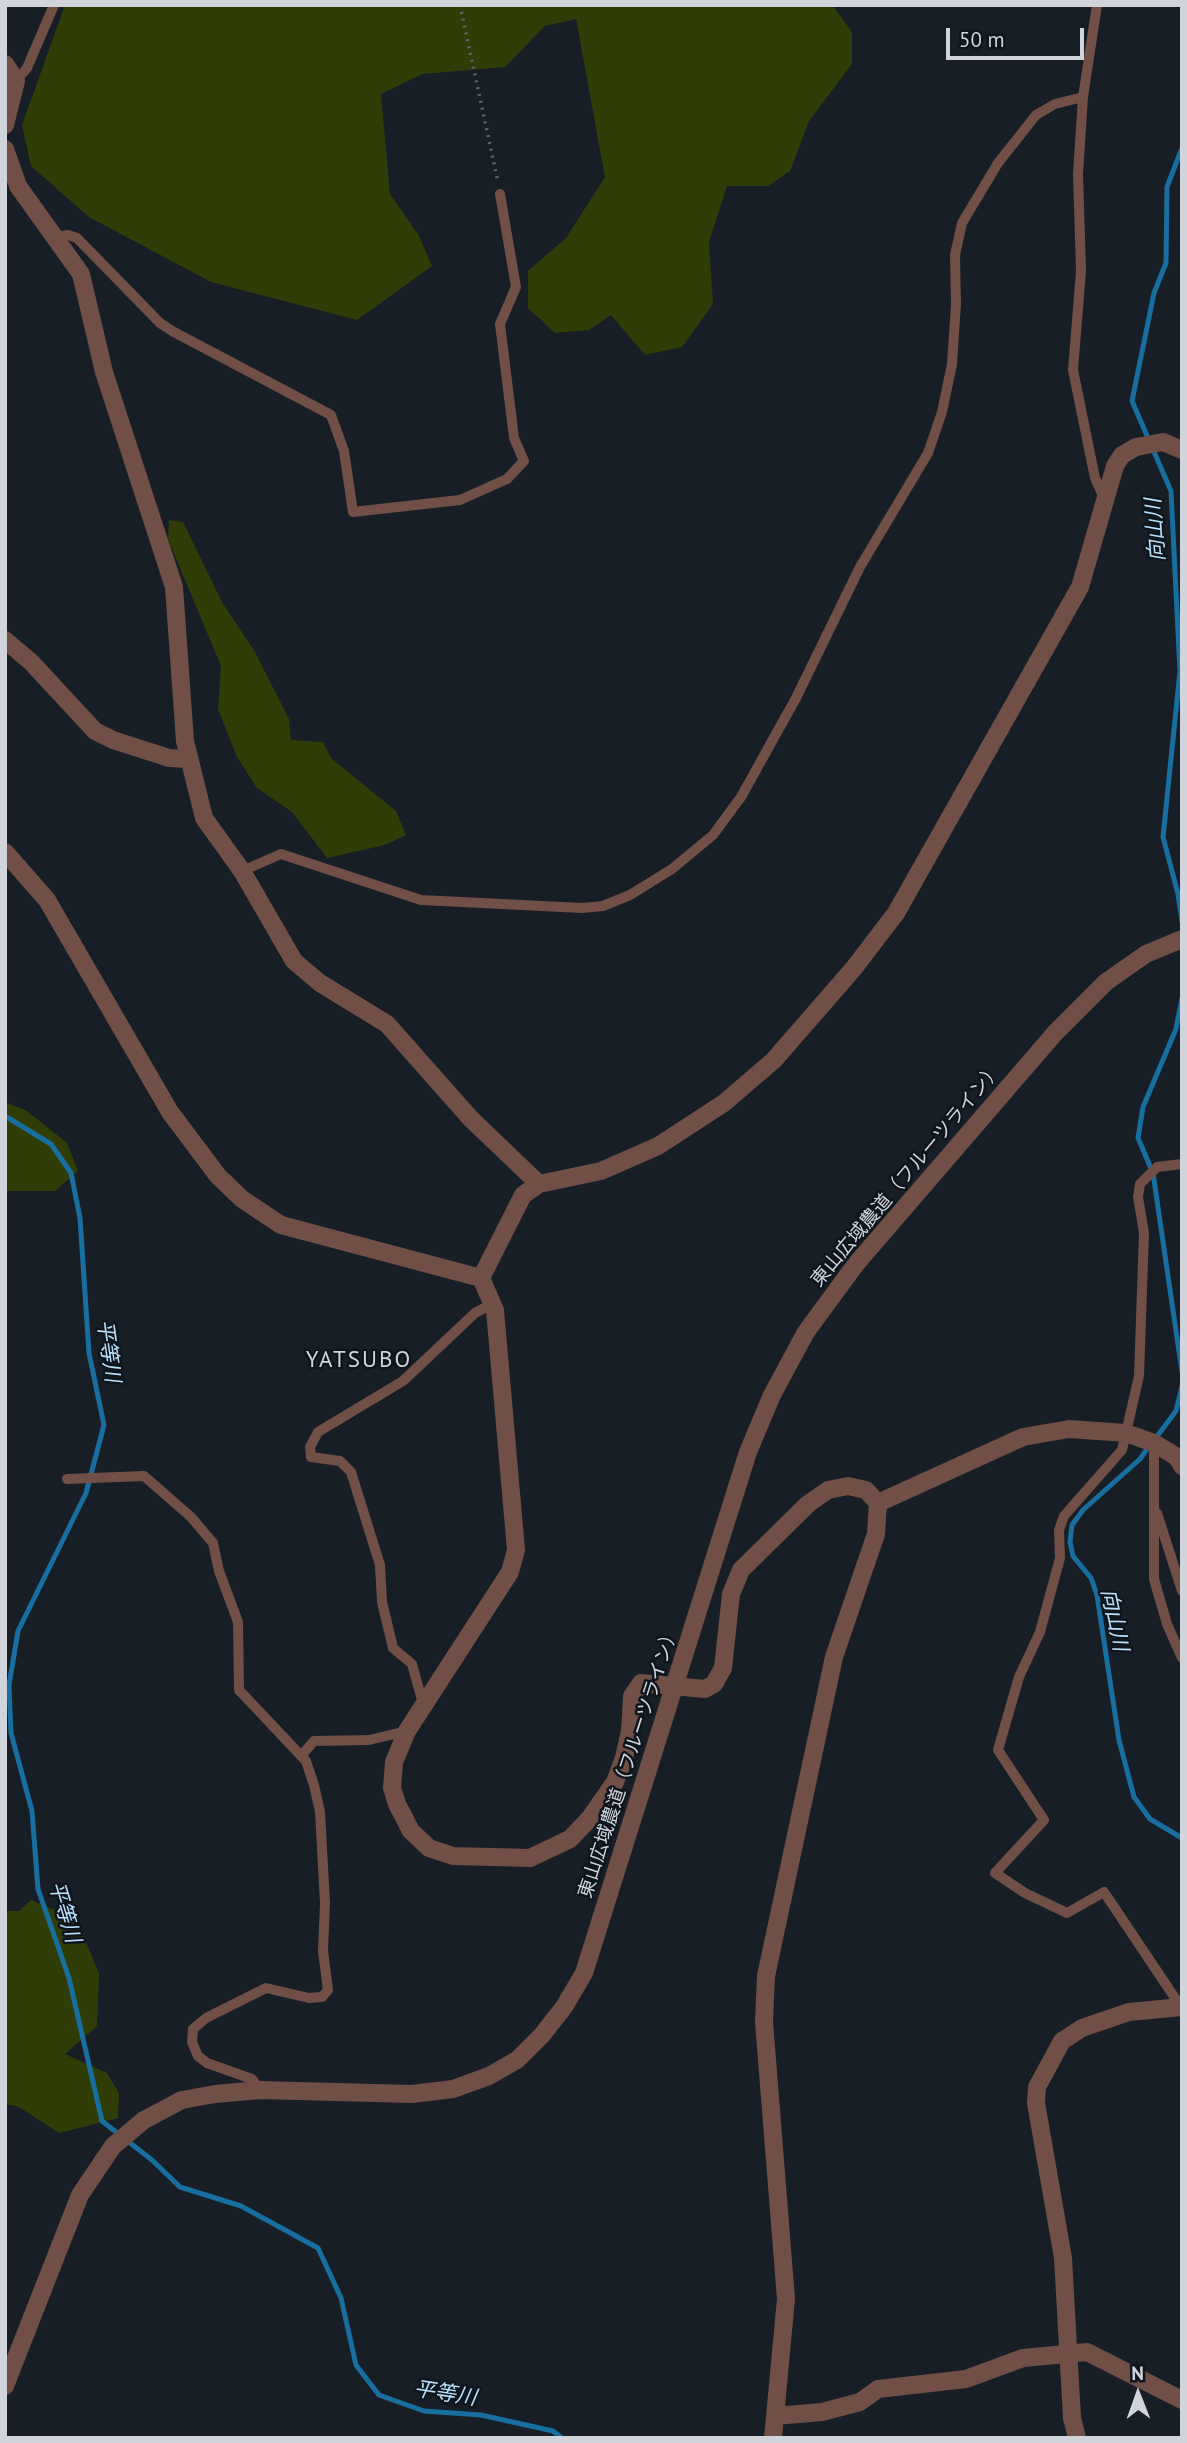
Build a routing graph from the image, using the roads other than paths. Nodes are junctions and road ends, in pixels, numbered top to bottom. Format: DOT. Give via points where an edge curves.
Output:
graph roads {
  1 [pos="54,5"];
  2 [pos="1097,5"];
  3 [pos="5,64"];
  4 [pos="16,81"];
  5 [pos="1083,97"];
  6 [pos="5,125"];
  7 [pos="5,149"];
  8 [pos="500,194"];
  9 [pos="57,237"];
  10 [pos="1182,450"];
  11 [pos="1104,498"];
  12 [pos="5,640"];
  13 [pos="189,759"];
  14 [pos="5,852"];
  15 [pos="242,871"];
  16 [pos="1182,939"];
  17 [pos="1182,1164"];
  18 [pos="539,1184"];
  19 [pos="481,1278"];
  20 [pos="492,1304"];
  21 [pos="1126,1433"];
  22 [pos="1154,1443"];
  23 [pos="1182,1466"];
  24 [pos="72,1479"];
  25 [pos="1153,1501"];
  26 [pos="878,1503"];
  27 [pos="1182,1591"];
  28 [pos="1182,1658"];
  29 [pos="676,1686"];
  30 [pos="424,1707"];
  31 [pos="407,1731"];
  32 [pos="300,1756"];
  33 [pos="1182,2007"];
  34 [pos="260,2091"];
  35 [pos="1069,2355"];
  36 [pos="5,2386"];
  37 [pos="1182,2400"];
  38 [pos="775,2416"];
  39 [pos="773,2438"];
  40 [pos="1077,2438"];
  1 -- 4 [label="lane" via="27,68"];
  2 -- 5 [label="lane"];
  3 -- 4 [label="street"];
  4 -- 6 [label="street"];
  5 -- 11 [label="lane" via="1078,174 1081,271 1073,370 1095,478"];
  5 -- 15 [label="lane" via="1036,115 998,163 962,223 955,255 952,364 928,453 860,566 747,786 713,835 661,876 603,906 421,900 281,854"];
  7 -- 9 [label="street" via="19,186"];
  8 -- 9 [label="lane" via="516,287 500,324 514,438 524,461 507,479 460,500 353,512 344,451 331,415 160,323 77,238"];
  9 -- 13 [label="street" via="81,274 104,372 174,587"];
  10 -- 11 [label="street" via="1163,442 1122,455"];
  11 -- 18 [label="street" via="1074,599 896,913 854,968 774,1059 724,1103 658,1146 601,1171"];
  12 -- 13 [label="street" via="95,731 169,758"];
  13 -- 15 [label="street" via="204,818"];
  14 -- 19 [label="street" via="47,900 170,1112 218,1176 242,1199 281,1225"];
  15 -- 18 [label="street" via="294,961 320,983 387,1024 471,1119"];
  16 -- 29 [label="street, 東山広域農道（フルーツライン）" via="1161,946 1106,982 1055,1033 856,1264 806,1332 748,1452"];
  17 -- 21 [label="lane" via="1157,1167 1140,1184 1144,1233 1139,1376"];
  18 -- 19 [label="street" via="523,1195"];
  19 -- 20 [label="street"];
  20 -- 30 [label="street" via="516,1550 510,1572"];
  20 -- 30 [label="lane" via="475,1313 403,1381 318,1432 310,1447 311,1457 340,1461 351,1472 380,1565 382,1602 393,1648 412,1664"];
  21 -- 22 [label="street"];
  21 -- 26 [label="street" via="1069,1429 1023,1437"];
  21 -- 33 [label="lane" via="1122,1450 1064,1516 1059,1530 1060,1558 1040,1632 1019,1677 998,1750 1044,1820 995,1873 1067,1913 1104,1892"];
  22 -- 23 [label="street" via="1177,1457"];
  22 -- 25 [label="lane"];
  24 -- 32 [label="lane" via="144,1476 213,1543 238,1622 239,1690"];
  25 -- 27 [label="lane"];
  25 -- 28 [label="lane" via="1153,1579"];
  26 -- 29 [label="street" via="866,1490 848,1486 828,1490 808,1504 741,1570 730,1594 723,1668 714,1684 705,1689"];
  26 -- 38 [label="street" via="876,1534 834,1657 765,1976 764,2022 786,2299"];
  29 -- 31 [label="street" via="641,1683 632,1696 628,1740 615,1782 570,1839 530,1858 453,1856 429,1848 411,1831 392,1788 394,1762"];
  29 -- 34 [label="street, 東山広域農道（フルーツライン）" via="584,1973 564,2007 517,2060 453,2089 412,2094"];
  30 -- 31 [label="street"];
  31 -- 32 [label="lane" via="369,1740 314,1741"];
  32 -- 34 [label="lane" via="306,1761 320,1812 328,1990 322,1997 309,1998 266,1988 193,2029 198,2056 252,2079"];
  33 -- 35 [label="street" via="1129,2012 1082,2028 1062,2041 1037,2087 1063,2258"];
  34 -- 36 [label="street, 東山広域農道（フルーツライン）" via="182,2101 144,2120 113,2146 80,2195"];
  35 -- 37 [label="street" via="1087,2352"];
  35 -- 38 [label="street" via="1023,2358 966,2379 878,2389 860,2402 822,2412"];
  35 -- 40 [label="street"];
  38 -- 39 [label="street"];
}
